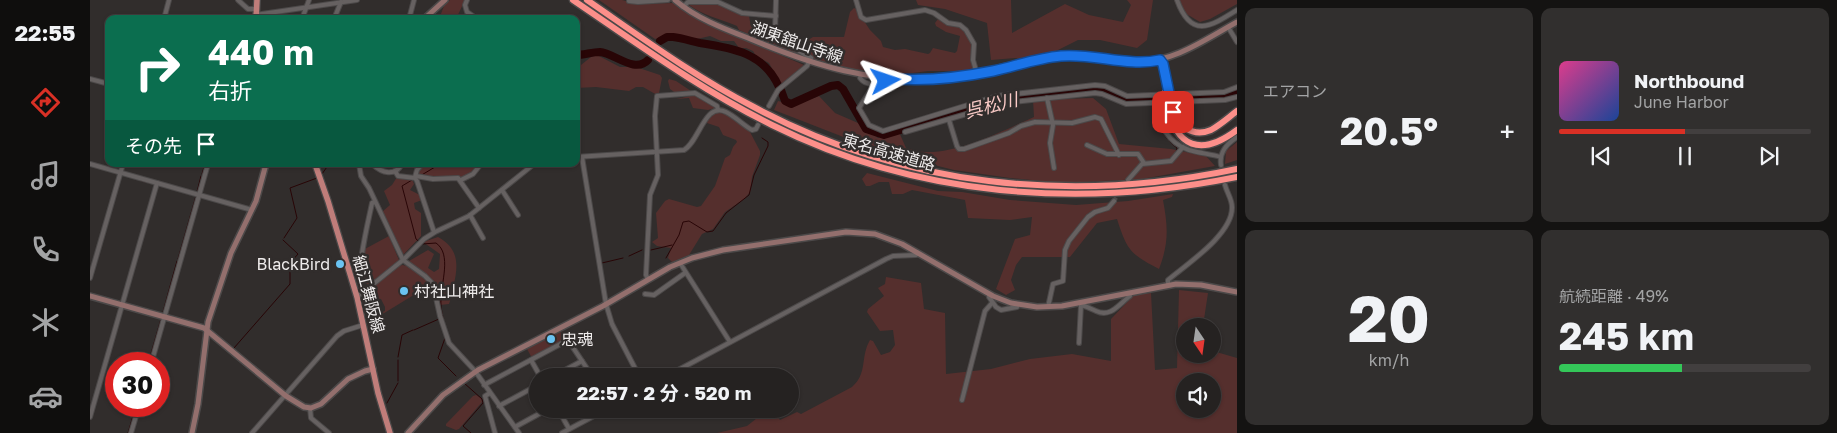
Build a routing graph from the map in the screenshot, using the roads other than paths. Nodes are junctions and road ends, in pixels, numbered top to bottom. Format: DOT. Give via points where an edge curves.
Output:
graph roads {
  1 [pos="169,0"];
  2 [pos="238,0"];
  3 [pos="257,0"];
  4 [pos="308,0"];
  5 [pos="357,0"];
  6 [pos="414,0"];
  7 [pos="445,0"];
  8 [pos="467,0"];
  9 [pos="573,0"];
  10 [pos="587,0"];
  11 [pos="668,0"];
  12 [pos="674,0"];
  13 [pos="776,0"];
  14 [pos="856,0"];
  15 [pos="1177,0"];
  16 [pos="341,2"];
  17 [pos="630,2"];
  18 [pos="683,7"];
  19 [pos="306,8"];
  20 [pos="1237,10"];
  21 [pos="255,14"];
  22 [pos="165,15"];
  23 [pos="303,15"];
  24 [pos="336,15"];
  25 [pos="410,15"];
  26 [pos="428,15"];
  27 [pos="472,15"];
  28 [pos="776,16"];
  29 [pos="1237,22"];
  30 [pos="1228,27"];
  31 [pos="1237,42"];
  32 [pos="1160,60"];
  33 [pos="809,62"];
  34 [pos="977,74"];
  35 [pos="861,75"];
  36 [pos="886,78"];
  37 [pos="90,79"];
  38 [pos="105,83"];
  39 [pos="874,85"];
  40 [pos="1237,87"];
  41 [pos="1129,96"];
  42 [pos="1237,96"];
  43 [pos="1047,98"];
  44 [pos="982,101"];
  45 [pos="1129,103"];
  46 [pos="1156,103"];
  47 [pos="1169,104"];
  48 [pos="768,106"];
  49 [pos="984,108"];
  50 [pos="718,110"];
  51 [pos="1237,111"];
  52 [pos="949,120"];
  53 [pos="1053,122"];
  54 [pos="758,125"];
  55 [pos="1237,130"];
  56 [pos="905,132"];
  57 [pos="1237,136"];
  58 [pos="1087,145"];
  59 [pos="1183,147"];
  60 [pos="657,151"];
  61 [pos="1119,155"];
  62 [pos="582,157"];
  63 [pos="1221,157"];
  64 [pos="1144,163"];
  65 [pos="90,164"];
  66 [pos="1221,165"];
  67 [pos="121,167"];
  68 [pos="207,167"];
  69 [pos="265,167"];
  70 [pos="315,167"];
  71 [pos="360,167"];
  72 [pos="376,167"];
  73 [pos="399,167"];
  74 [pos="420,167"];
  75 [pos="479,167"];
  76 [pos="530,167"];
  77 [pos="1054,168"];
  78 [pos="1237,168"];
  79 [pos="395,171"];
  80 [pos="120,172"];
  81 [pos="415,177"];
  82 [pos="1237,177"];
  83 [pos="460,180"];
  84 [pos="1128,180"];
  85 [pos="157,183"];
  86 [pos="1225,185"];
  87 [pos="502,190"];
  88 [pos="199,195"];
  89 [pos="1114,201"];
  90 [pos="375,202"];
  91 [pos="479,208"];
  92 [pos="252,210"];
  93 [pos="470,215"];
  94 [pos="518,215"];
  95 [pos="434,232"];
  96 [pos="483,238"];
  97 [pos="917,252"];
  98 [pos="402,260"];
  99 [pos="680,262"];
  100 [pos="685,273"];
  101 [pos="90,278"];
  102 [pos="648,279"];
  103 [pos="1168,285"];
  104 [pos="1237,292"];
  105 [pos="363,293"];
  106 [pos="1129,293"];
  107 [pos="645,294"];
  108 [pos="990,294"];
  109 [pos="90,296"];
  110 [pos="356,296"];
  111 [pos="992,303"];
  112 [pos="606,304"];
  113 [pos="1018,304"];
  114 [pos="1081,304"];
  115 [pos="122,305"];
  116 [pos="1048,307"];
  117 [pos="164,316"];
  118 [pos="363,325"];
  119 [pos="206,329"];
  120 [pos="730,342"];
  121 [pos="1079,343"];
  122 [pos="154,352"];
  123 [pos="531,360"];
  124 [pos="582,361"];
  125 [pos="536,368"];
  126 [pos="569,368"];
  127 [pos="587,368"];
  128 [pos="634,368"];
  129 [pos="682,368"];
  130 [pos="373,369"];
  131 [pos="474,372"];
  132 [pos="484,385"];
  133 [pos="529,390"];
  134 [pos="490,393"];
  135 [pos="286,396"];
  136 [pos="962,400"];
  137 [pos="499,406"];
  138 [pos="310,408"];
  139 [pos="90,417"];
  140 [pos="136,417"];
  141 [pos="532,418"];
  142 [pos="563,418"];
  143 [pos="590,418"];
  144 [pos="515,427"];
  145 [pos="568,427"];
  146 [pos="131,433"];
  147 [pos="192,433"];
  148 [pos="252,433"];
  149 [pos="329,433"];
  150 [pos="390,433"];
  151 [pos="408,433"];
  152 [pos="495,433"];
  153 [pos="519,433"];
  154 [pos="562,433"];
  1 -- 22 [label="street"];
  2 -- 21 [label="street"];
  3 -- 21 [label="main road"];
  4 -- 19 [label="street"];
  5 -- 16 [label="street"];
  6 -- 25 [label="street"];
  7 -- 26 [label="street"];
  8 -- 27 [label="street" via="465,7"];
  9 -- 82 [label="highway, 東名高速道路" via="678,72 773,126 898,172 1002,191 1067,195 1133,193"];
  10 -- 78 [label="highway, 東名高速道路" via="682,65 753,107 829,141 900,164 962,178 1067,187 1187,179"];
  11 -- 17 [label="street"];
  12 -- 18 [label="street, 湖東舘山寺線"];
  13 -- 28 [label="street"];
  14 -- 34 [label="street" via="861,17 866,20 925,10 948,23 964,27 973,40"];
  15 -- 20 [label="street" via="1185,18 1200,26 1213,25"];
  16 -- 19 [label="street"];
  16 -- 24 [label="street"];
  18 -- 28 [label="street" via="688,2 714,2 742,13"];
  18 -- 33 [label="street, 湖東舘山寺線" via="713,24"];
  19 -- 21 [label="street"];
  19 -- 23 [label="street"];
  28 -- 33 [label="street" via="775,31 791,46 810,56"];
  29 -- 30 [label="street, 湖東舘山寺線"];
  30 -- 31 [label="street"];
  30 -- 32 [label="street, 湖東舘山寺線"];
  32 -- 34 [label="street, 湖東舘山寺線" via="1138,62 1061,56"];
  32 -- 47 [label="highway, bridge"];
  33 -- 35 [label="street, 湖東舘山寺線"];
  33 -- 48 [label="street" via="778,90"];
  34 -- 36 [label="street, 湖東舘山寺線" via="937,79"];
  35 -- 36 [label="street, 湖東舘山寺線"];
  35 -- 39 [label="street" via="863,82"];
  36 -- 39 [label="street" via="886,81"];
  37 -- 38 [label="street"];
  39 -- 44 [label="street" via="859,108 869,125 882,131"];
  40 -- 41 [label="street" via="1224,92"];
  41 -- 44 [label="street" via="1094,85 1008,94"];
  41 -- 45 [label="street"];
  42 -- 46 [label="street" via="1225,100"];
  43 -- 45 [label="street" via="1097,93"];
  43 -- 49 [label="street"];
  43 -- 53 [label="street"];
  44 -- 49 [label="street"];
  45 -- 46 [label="street"];
  46 -- 59 [label="street" via="1165,131"];
  47 -- 51 [label="highway" via="1179,123 1197,132 1212,129"];
  47 -- 55 [label="highway" via="1175,130 1192,144 1214,144"];
  49 -- 52 [label="street"];
  50 -- 54 [label="street" via="725,111 752,130 756,130"];
  50 -- 60 [label="street" via="709,114 687,148"];
  50 -- 60 [label="street" via="718,106 694,91 657,96"];
  52 -- 53 [label="street" via="957,146 964,149 1009,134 1021,126"];
  52 -- 56 [label="street"];
  53 -- 61 [label="street" via="1098,118"];
  53 -- 77 [label="street" via="1050,143"];
  57 -- 63 [label="street"];
  58 -- 61 [label="street" via="1107,154"];
  59 -- 63 [label="street"];
  59 -- 64 [label="street" via="1171,161"];
  60 -- 62 [label="street"];
  60 -- 102 [label="street" via="658,175 650,195"];
  61 -- 64 [label="street" via="1138,154"];
  62 -- 112 [label="street"];
  63 -- 66 [label="street"];
  64 -- 84 [label="street"];
  65 -- 80 [label="street"];
  67 -- 80 [label="street"];
  68 -- 88 [label="street"];
  69 -- 92 [label="street"];
  70 -- 110 [label="main road, 細江舞阪線"];
  71 -- 90 [label="street"];
  72 -- 79 [label="street" via="382,171"];
  73 -- 79 [label="street"];
  74 -- 81 [label="street"];
  75 -- 83 [label="street"];
  76 -- 87 [label="street"];
  79 -- 81 [label="street" via="398,176"];
  80 -- 85 [label="street"];
  80 -- 101 [label="street"];
  81 -- 83 [label="street"];
  81 -- 95 [label="street"];
  83 -- 91 [label="street"];
  85 -- 88 [label="street"];
  85 -- 115 [label="street"];
  86 -- 103 [label="street" via="1232,208 1228,224 1168,280"];
  87 -- 91 [label="street"];
  87 -- 94 [label="street"];
  88 -- 92 [label="street"];
  88 -- 117 [label="street"];
  89 -- 116 [label="street" via="1108,208 1088,217 1068,241 1063,281 1053,284"];
  90 -- 98 [label="street"];
  90 -- 105 [label="street" via="372,203 362,251 360,290"];
  91 -- 93 [label="street"];
  92 -- 119 [label="street" via="231,253"];
  93 -- 95 [label="street"];
  93 -- 96 [label="street"];
  95 -- 98 [label="street"];
  97 -- 99 [label="street" via="882,236 846,232 715,251"];
  97 -- 108 [label="street"];
  97 -- 120 [label="street" via="889,257"];
  98 -- 105 [label="street"];
  98 -- 131 [label="street" via="433,284 448,341"];
  99 -- 100 [label="street"];
  99 -- 102 [label="street"];
  100 -- 107 [label="street" via="654,295"];
  100 -- 120 [label="street"];
  102 -- 112 [label="street"];
  103 -- 104 [label="street" via="1201,285"];
  103 -- 106 [label="street"];
  105 -- 110 [label="street"];
  106 -- 114 [label="street"];
  106 -- 114 [label="street" via="1130,296 1108,313"];
  108 -- 111 [label="street"];
  108 -- 113 [label="street"];
  109 -- 115 [label="street"];
  110 -- 118 [label="main road, 細江舞阪線"];
  111 -- 113 [label="street" via="1004,310"];
  111 -- 136 [label="street" via="985,310"];
  112 -- 128 [label="street" via="612,324"];
  112 -- 131 [label="street"];
  113 -- 116 [label="street"];
  114 -- 116 [label="street"];
  114 -- 121 [label="street"];
  115 -- 117 [label="street"];
  115 -- 139 [label="street"];
  117 -- 119 [label="street"];
  117 -- 122 [label="street"];
  118 -- 130 [label="main road, 細江舞阪線"];
  118 -- 135 [label="street" via="339,334"];
  119 -- 135 [label="street"];
  119 -- 147 [label="street"];
  120 -- 129 [label="street"];
  123 -- 124 [label="street" via="568,340"];
  123 -- 125 [label="street"];
  123 -- 132 [label="street"];
  124 -- 126 [label="street"];
  124 -- 127 [label="street"];
  130 -- 138 [label="street" via="352,376 324,402"];
  130 -- 150 [label="main road, 細江舞阪線"];
  131 -- 132 [label="street"];
  131 -- 151 [label="street" via="443,395"];
  132 -- 134 [label="street"];
  133 -- 137 [label="street"];
  134 -- 137 [label="street"];
  134 -- 152 [label="street" via="485,396"];
  135 -- 138 [label="street" via="300,406"];
  135 -- 148 [label="street"];
  137 -- 144 [label="street"];
  138 -- 149 [label="street" via="312,419"];
  140 -- 146 [label="street"];
  141 -- 144 [label="street"];
  142 -- 145 [label="street"];
  143 -- 154 [label="street"];
  144 -- 153 [label="street"];
}
